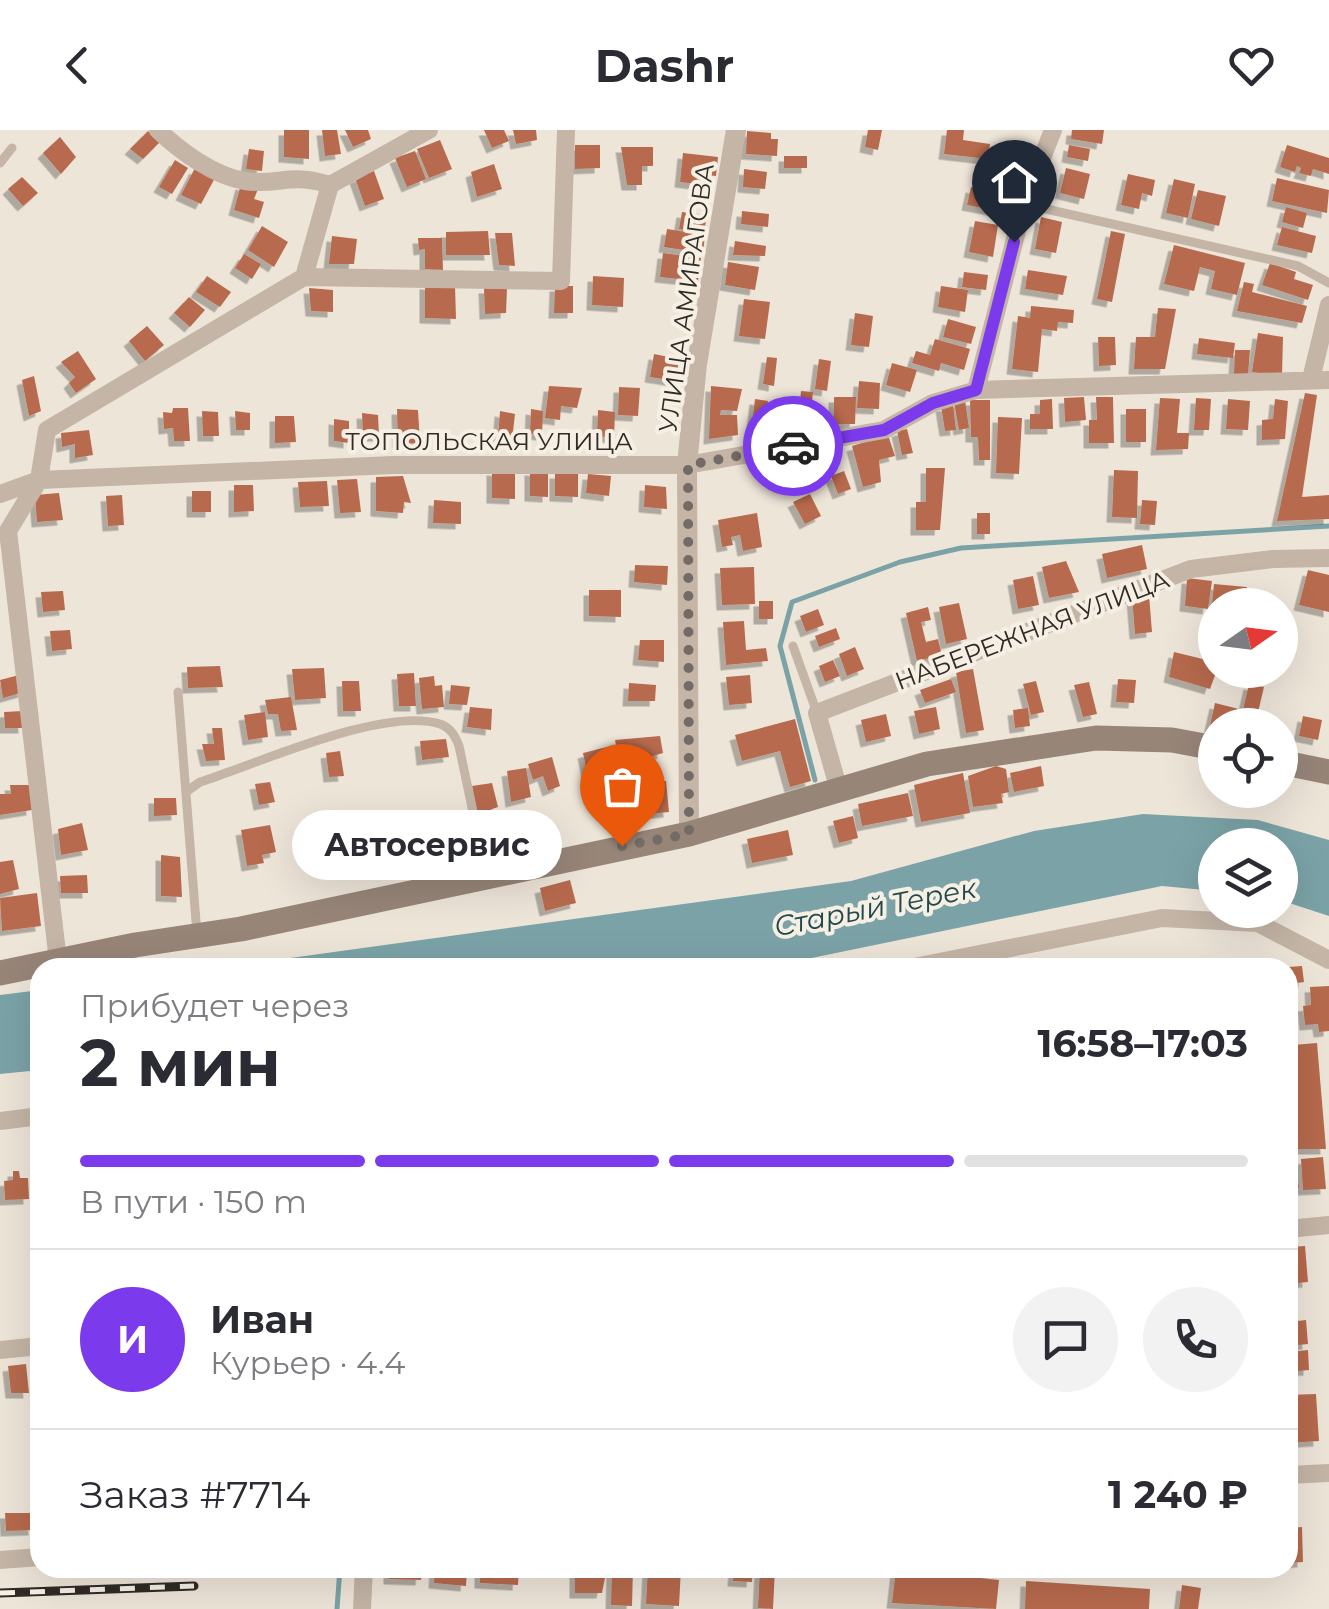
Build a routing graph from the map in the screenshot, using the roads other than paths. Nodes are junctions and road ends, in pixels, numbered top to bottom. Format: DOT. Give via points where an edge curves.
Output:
graph roads {
  1 [pos="158,130"];
  2 [pos="430,130"];
  3 [pos="566,130"];
  4 [pos="736,130"];
  5 [pos="1054,130"];
  6 [pos="12,148"];
  7 [pos="0,163"];
  8 [pos="330,185"];
  9 [pos="1024,204"];
  10 [pos="304,276"];
  11 [pos="1329,283"];
  12 [pos="1329,305"];
  13 [pos="1320,380"];
  14 [pos="976,390"];
  15 [pos="688,465"];
  16 [pos="39,480"];
  17 [pos="0,494"];
  18 [pos="1329,558"];
  19 [pos="793,646"];
  20 [pos="178,692"];
  21 [pos="817,713"];
  22 [pos="1198,745"];
  23 [pos="1298,766"];
  24 [pos="1329,772"];
  25 [pos="839,790"];
  26 [pos="186,792"];
  27 [pos="689,834"];
  28 [pos="486,874"];
  29 [pos="197,935"];
  30 [pos="58,958"];
  31 [pos="79,958"];
  32 [pos="960,958"];
  33 [pos="1329,960"];
  34 [pos="30,967"];
  35 [pos="0,973"];
  36 [pos="30,1117"];
  37 [pos="0,1121"];
  38 [pos="1329,1225"];
  39 [pos="1298,1228"];
  40 [pos="30,1347"];
  41 [pos="0,1350"];
  42 [pos="1329,1474"];
  43 [pos="1298,1475"];
  44 [pos="30,1558"];
  45 [pos="0,1560"];
  46 [pos="364,1578"];
  47 [pos="362,1609"];
  1 -- 8 [label="street" via="190,157 245,181 302,176"];
  2 -- 8 [label="street"];
  3 -- 10 [label="street" via="561,281"];
  4 -- 15 [label="street, УЛИЦА АМИРАГОВА" via="697,364"];
  5 -- 9 [label="street"];
  6 -- 7 [label="lane"];
  8 -- 10 [label="street"];
  9 -- 11 [label="lane" via="1298,266"];
  9 -- 14 [label="street"];
  10 -- 16 [label="street" via="47,430"];
  12 -- 13 [label="street"];
  13 -- 14 [label="street, ТОПОЛЬСКАЯ УЛИЦА"];
  14 -- 15 [label="street, ТОПОЛЬСКАЯ УЛИЦА" via="933,403 884,430"];
  15 -- 16 [label="street, ТОПОЛЬСКАЯ УЛИЦА" via="393,465"];
  15 -- 27 [label="street, УЛИЦА АМИРАГОВА"];
  16 -- 17 [label="street, ТОПОЛЬСКАЯ УЛИЦА"];
  16 -- 30 [label="street" via="8,531"];
  18 -- 21 [label="street, НАБЕРЕЖНАЯ УЛИЦА" via="1191,569"];
  19 -- 21 [label="lane"];
  20 -- 26 [label="lane"];
  21 -- 25 [label="street"];
  22 -- 25 [label="main road" via="1096,738 927,764"];
  23 -- 24 [label="main road"];
  25 -- 27 [label="main road"];
  26 -- 28 [label="lane" via="342,732 440,724 460,746"];
  26 -- 29 [label="lane"];
  27 -- 28 [label="main road"];
  28 -- 29 [label="main road"];
  29 -- 31 [label="main road"];
  32 -- 33 [label="street" via="1162,918 1258,923"];
  34 -- 35 [label="main road"];
  36 -- 37 [label="street"];
  38 -- 39 [label="street"];
  40 -- 41 [label="street"];
  42 -- 43 [label="street"];
  44 -- 45 [label="street"];
  46 -- 47 [label="street"];
}
